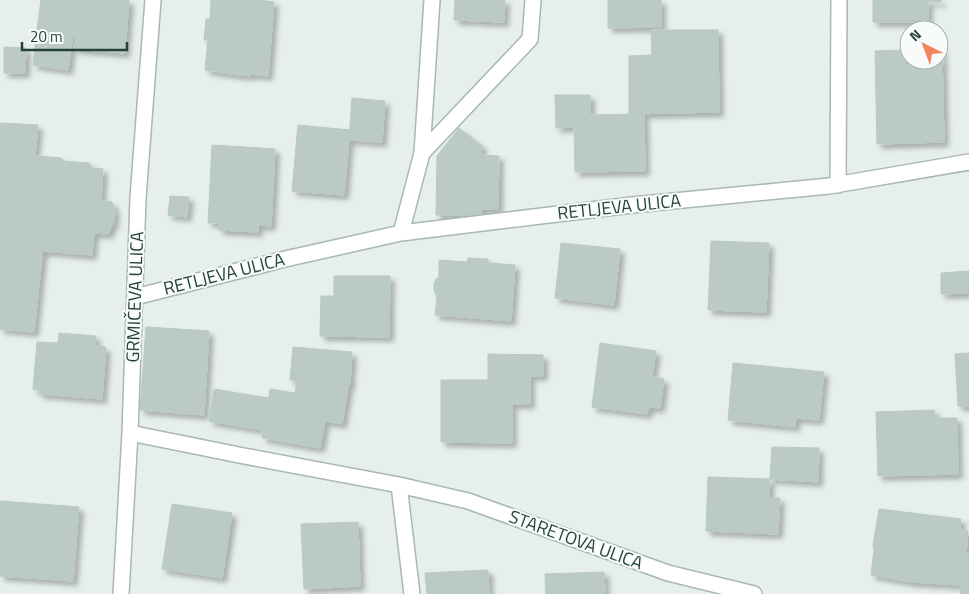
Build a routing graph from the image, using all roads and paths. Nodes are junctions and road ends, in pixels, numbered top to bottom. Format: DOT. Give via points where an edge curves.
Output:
graph roads {
  1 [pos="153,0"];
  2 [pos="432,0"];
  3 [pos="533,0"];
  4 [pos="839,0"];
  5 [pos="422,153"];
  6 [pos="969,162"];
  7 [pos="838,185"];
  8 [pos="401,233"];
  9 [pos="135,297"];
  10 [pos="130,433"];
  11 [pos="399,485"];
  12 [pos="121,594"];
  13 [pos="412,594"];
  14 [pos="754,594"];
  1 -- 9 [label="street, GRMIČEVA ULICA" via="138,198"];
  2 -- 5 [label="street"];
  3 -- 5 [label="street" via="530,39"];
  4 -- 7 [label="street"];
  5 -- 8 [label="street"];
  6 -- 7 [label="street, RETLJEVA ULICA"];
  7 -- 8 [label="street, RETLJEVA ULICA" via="632,205"];
  8 -- 9 [label="street, RETLJEVA ULICA" via="285,258"];
  9 -- 10 [label="street, GRMIČEVA ULICA"];
  10 -- 11 [label="street, STARETOVA ULICA"];
  10 -- 12 [label="street, GRMIČEVA ULICA"];
  11 -- 13 [label="street"];
  11 -- 14 [label="street, STARETOVA ULICA" via="468,501 668,573"];
}
